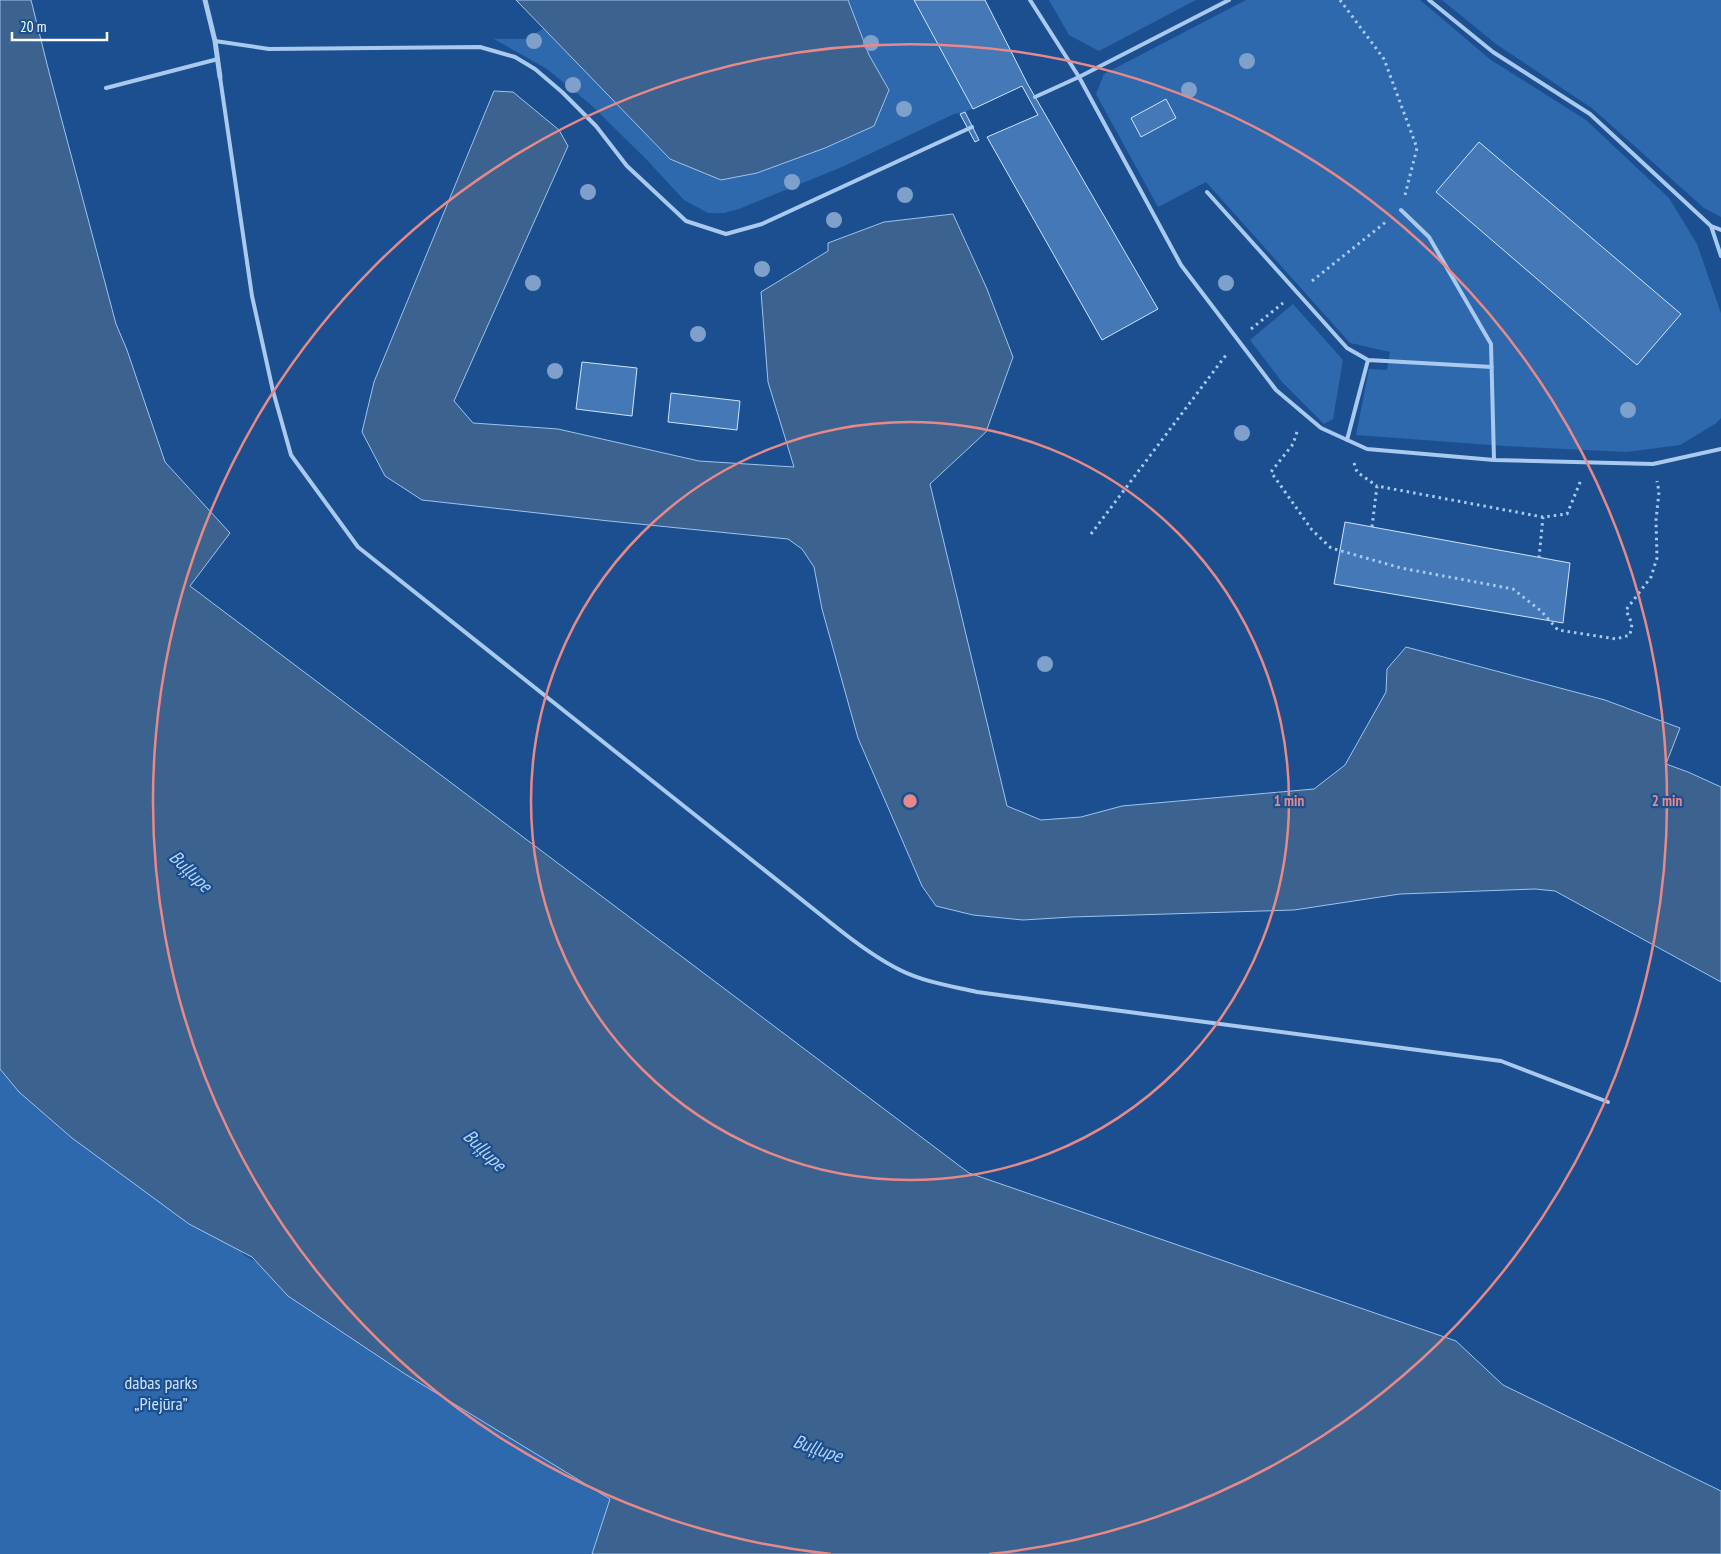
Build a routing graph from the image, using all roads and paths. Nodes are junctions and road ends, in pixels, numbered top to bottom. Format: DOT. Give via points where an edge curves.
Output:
graph roads {
  1 [pos="205,0"];
  2 [pos="1030,0"];
  3 [pos="1229,0"];
  4 [pos="1429,0"];
  5 [pos="215,41"];
  6 [pos="218,59"];
  7 [pos="220,77"];
  8 [pos="1079,77"];
  9 [pos="106,88"];
  10 [pos="1035,97"];
  11 [pos="972,127"];
  12 [pos="1206,192"];
  13 [pos="1401,210"];
  14 [pos="1711,226"];
  15 [pos="1721,230"];
  16 [pos="1721,256"];
  17 [pos="1368,360"];
  18 [pos="1492,367"];
  19 [pos="1303,413"];
  20 [pos="1347,440"];
  21 [pos="1721,449"];
  22 [pos="1494,460"];
  23 [pos="1588,462"];
  24 [pos="1653,464"];
  25 [pos="1543,517"];
  26 [pos="1372,527"];
  27 [pos="1539,558"];
  28 [pos="1608,1102"];
  1 -- 5 [label="street"];
  2 -- 8 [label="lane"];
  3 -- 8 [label="lane"];
  4 -- 14 [label="lane" via="1493,52 1590,114"];
  5 -- 6 [label="street"];
  5 -- 11 [label="lane" via="269,50 480,47 515,57 536,69 562,92 596,126 627,166 686,221 726,234 762,224"];
  6 -- 7 [label="street"];
  6 -- 9 [label="lane"];
  7 -- 28 [label="lane" via="252,296 290,455 358,547 872,955 901,971 977,992 1501,1061"];
  8 -- 10 [label="lane"];
  8 -- 19 [label="lane" via="1181,265 1276,390"];
  12 -- 17 [label="lane" via="1348,348"];
  13 -- 18 [label="lane" via="1429,237 1492,344"];
  14 -- 15 [label="lane"];
  14 -- 16 [label="lane"];
  17 -- 18 [label="lane"];
  17 -- 20 [label="lane"];
  18 -- 22 [label="lane"];
  19 -- 20 [label="lane" via="1321,428"];
  19 -- 24 [label="path" via="1292,444 1271,472 1312,530 1331,548 1401,568 1513,589 1541,611 1558,630 1616,639 1630,635 1632,624 1626,610 1650,577 1657,558 1659,492"];
  20 -- 22 [label="lane" via="1367,449"];
  21 -- 24 [label="lane"];
  22 -- 23 [label="lane"];
  23 -- 24 [label="lane"];
  23 -- 25 [label="path" via="1567,514"];
  25 -- 26 [label="path" via="1377,486"];
  25 -- 27 [label="path"];
}
